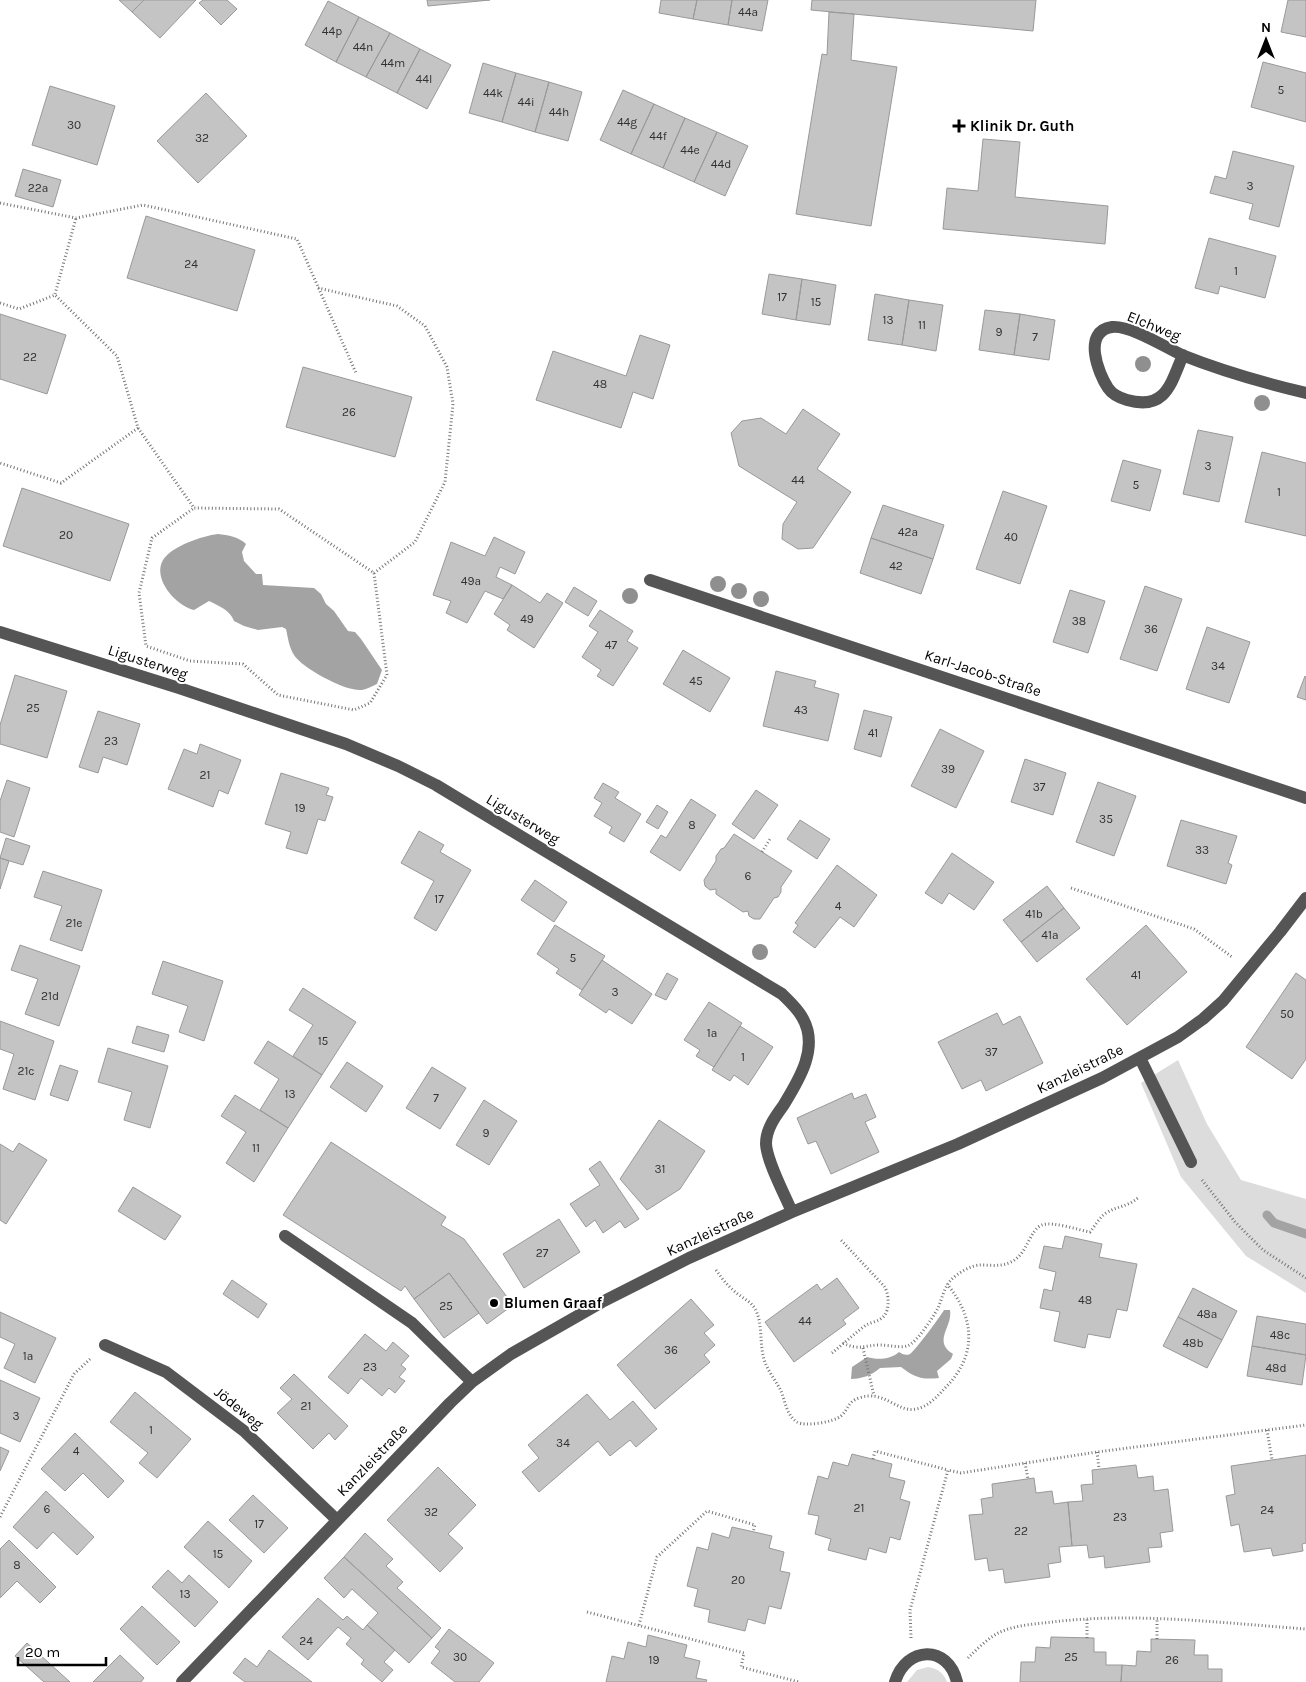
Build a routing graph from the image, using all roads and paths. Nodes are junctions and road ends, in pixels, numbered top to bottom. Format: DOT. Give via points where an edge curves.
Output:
graph roads {
  1 [pos="0,203"];
  2 [pos="76,218"];
  3 [pos="318,287"];
  4 [pos="55,295"];
  5 [pos="0,302"];
  6 [pos="1183,355"];
  7 [pos="356,373"];
  8 [pos="1306,393"];
  9 [pos="138,428"];
  10 [pos="0,463"];
  11 [pos="194,508"];
  12 [pos="374,573"];
  13 [pos="650,580"];
  14 [pos="0,632"];
  15 [pos="1306,798"];
  16 [pos="770,839"];
  17 [pos="762,852"];
  18 [pos="1071,888"];
  19 [pos="1306,898"];
  20 [pos="1249,970"];
  21 [pos="1140,1058"];
  22 [pos="1190,1162"];
  23 [pos="1139,1197"];
  24 [pos="792,1212"];
  25 [pos="285,1236"];
  26 [pos="840,1239"];
  27 [pos="713,1264"];
  28 [pos="1306,1278"];
  29 [pos="948,1284"];
  30 [pos="844,1343"];
  31 [pos="105,1345"];
  32 [pos="863,1348"];
  33 [pos="832,1353"];
  34 [pos="472,1382"];
  35 [pos="874,1396"];
  36 [pos="1306,1425"];
  37 [pos="1267,1430"];
  38 [pos="1097,1452"];
  39 [pos="873,1459"];
  40 [pos="1272,1460"];
  41 [pos="1025,1463"];
  42 [pos="1099,1469"];
  43 [pos="948,1470"];
  44 [pos="1028,1479"];
  45 [pos="0,1517"];
  46 [pos="337,1520"];
  47 [pos="753,1532"];
  48 [pos="587,1612"];
  49 [pos="1087,1618"];
  50 [pos="1157,1619"];
  51 [pos="639,1625"];
  52 [pos="1306,1629"];
  53 [pos="670,1634"];
  54 [pos="1087,1638"];
  55 [pos="1156,1639"];
  56 [pos="668,1640"];
  57 [pos="912,1658"];
  58 [pos="956,1677"];
  59 [pos="182,1682"];
  60 [pos="799,1682"];
  61 [pos="895,1682"];
  1 -- 2 [label="path"];
  2 -- 3 [label="path" via="143,205 297,239"];
  2 -- 4 [label="path"];
  3 -- 7 [label="path"];
  3 -- 12 [label="path" via="397,306 425,326 447,367 453,404 445,482 415,542"];
  4 -- 5 [label="path" via="20,309"];
  4 -- 9 [label="path" via="117,356"];
  6 -- 6 [label="street, Elchweg" via="1126,328 1112,327 1101,331 1094,352 1108,388 1126,400 1138,402 1161,398 1168,391"];
  6 -- 8 [label="street, Elchweg"];
  9 -- 10 [label="path" via="61,483"];
  9 -- 11 [label="path"];
  11 -- 12 [label="path" via="279,509"];
  11 -- 12 [label="path" via="152,538 139,593 146,646 190,661 243,664 278,695 354,710 370,703 387,675"];
  13 -- 15 [label="street, Karl-Jacob-Straße"];
  14 -- 24 [label="street, Ligusterweg" via="337,741 398,766 436,785 782,994 803,1017 809,1040 803,1070 772,1123 766,1144"];
  16 -- 17 [label="path"];
  18 -- 20 [label="path" via="1194,929"];
  19 -- 20 [label="street, Kanzleistraße"];
  20 -- 21 [label="street, Kanzleistraße" via="1203,1019"];
  21 -- 22 [label="street"];
  21 -- 24 [label="street, Kanzleistraße" via="958,1144"];
  22 -- 28 [label="path" via="1235,1222 1263,1250"];
  23 -- 29 [label="path" via="1132,1204 1106,1213 1090,1232 1057,1224 1041,1225 1018,1258 1001,1265 971,1266"];
  24 -- 34 [label="street, Kanzleistraße" via="689,1258 602,1302 511,1354"];
  25 -- 34 [label="street" via="412,1324"];
  26 -- 30 [label="path" via="884,1286 888,1296 883,1318 868,1324"];
  27 -- 35 [label="path" via="722,1280 750,1302 757,1313 763,1356 781,1391 783,1402 797,1422 831,1421 841,1416 851,1401"];
  29 -- 32 [label="path" via="938,1308 914,1342 907,1346"];
  29 -- 35 [label="path" via="963,1308 967,1326 968,1354 963,1366 940,1394 919,1409 900,1407"];
  30 -- 32 [label="path"];
  30 -- 33 [label="path"];
  31 -- 45 [label="path" via="74,1374"];
  31 -- 46 [label="street, Jödeweg" via="166,1372 244,1431"];
  32 -- 35 [label="path"];
  34 -- 46 [label="street, Kanzleistraße"];
  36 -- 37 [label="path"];
  37 -- 38 [label="path"];
  37 -- 40 [label="path"];
  38 -- 41 [label="path"];
  38 -- 42 [label="path"];
  39 -- 43 [label="path" via="875,1451"];
  41 -- 43 [label="path" via="961,1473"];
  41 -- 44 [label="path"];
  43 -- 57 [label="path" via="910,1610"];
  46 -- 59 [label="street, Kanzleistraße"];
  47 -- 51 [label="path" via="755,1525 707,1511 657,1557"];
  48 -- 51 [label="path"];
  49 -- 50 [label="path"];
  49 -- 54 [label="path"];
  49 -- 58 [label="path" via="1000,1632 979,1646"];
  50 -- 52 [label="path"];
  50 -- 55 [label="path"];
  51 -- 53 [label="path"];
  53 -- 56 [label="path"];
  53 -- 60 [label="path" via="744,1653 741,1667"];
  57 -- 58 [label="street" via="933,1654 950,1664"];
  57 -- 61 [label="street" via="904,1664"];
}
